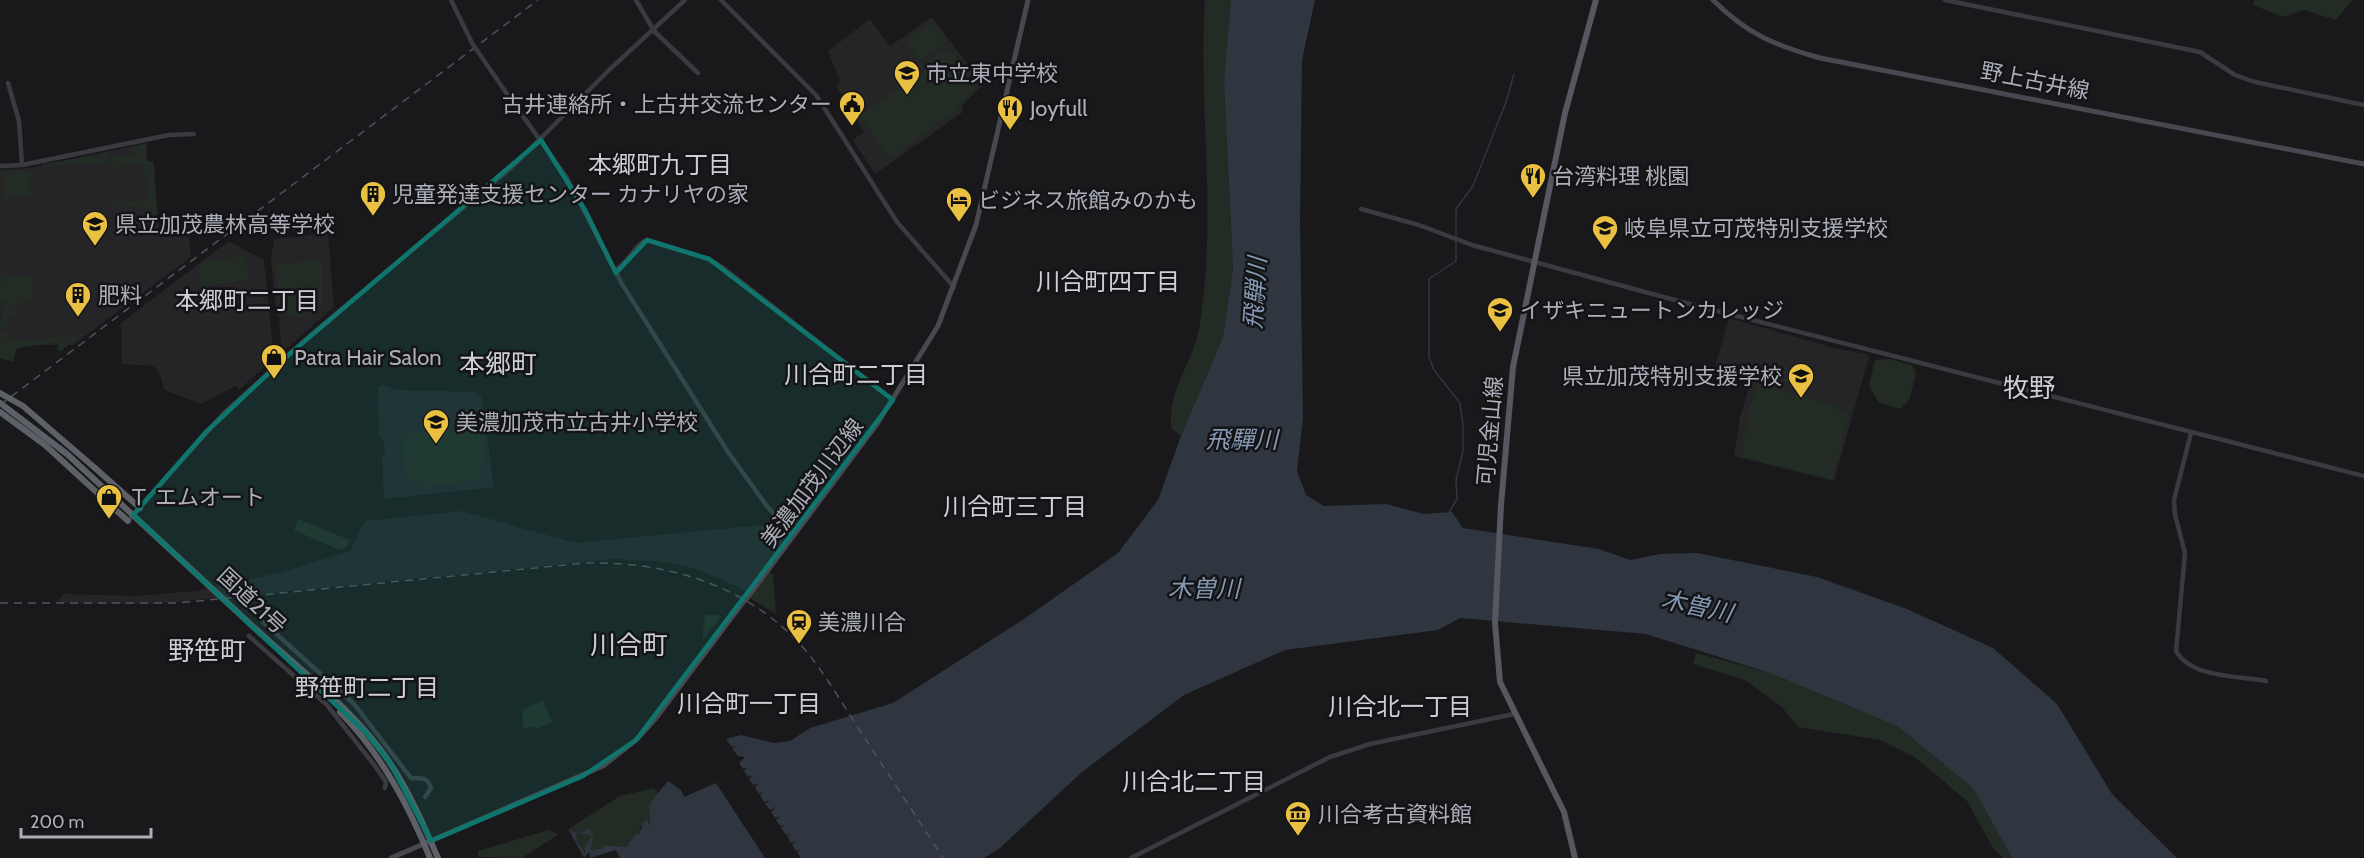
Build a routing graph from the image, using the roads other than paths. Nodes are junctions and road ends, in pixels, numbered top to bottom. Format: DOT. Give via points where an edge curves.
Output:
graph roads {
  1 [pos="451,0"];
  2 [pos="636,0"];
  3 [pos="686,0"];
  4 [pos="721,0"];
  5 [pos="1028,0"];
  6 [pos="1596,0"];
  7 [pos="1713,0"];
  8 [pos="1945,0"];
  9 [pos="654,31"];
  10 [pos="698,73"];
  11 [pos="8,83"];
  12 [pos="2364,105"];
  13 [pos="194,134"];
  14 [pos="541,140"];
  15 [pos="2364,164"];
  16 [pos="22,165"];
  17 [pos="0,166"];
  18 [pos="1360,209"];
  19 [pos="1535,262"];
  20 [pos="615,270"];
  21 [pos="954,287"];
  22 [pos="0,393"];
  23 [pos="893,400"];
  24 [pos="0,405"];
  25 [pos="0,412"];
  26 [pos="2191,433"];
  27 [pos="2364,476"];
  28 [pos="140,508"];
  29 [pos="128,521"];
  30 [pos="793,536"];
  31 [pos="261,620"];
  32 [pos="249,636"];
  33 [pos="2266,681"];
  34 [pos="1514,714"];
  35 [pos="385,788"];
  36 [pos="425,797"];
  37 [pos="428,842"];
  38 [pos="391,858"];
  39 [pos="430,858"];
  40 [pos="438,858"];
  41 [pos="1131,858"];
  42 [pos="1575,858"];
  1 -- 14 [label="street, bridge" via="472,43"];
  2 -- 9 [label="street"];
  3 -- 9 [label="street"];
  4 -- 21 [label="street" via="816,95 897,222"];
  5 -- 21 [label="main road, 美濃加茂川辺線" via="976,225"];
  6 -- 19 [label="main road, 可児金山線" via="1565,113"];
  7 -- 15 [label="main road, 野上古井線" via="1734,21 1764,39 1820,58"];
  8 -- 12 [label="street" via="2200,52 2235,75 2255,82"];
  9 -- 10 [label="street"];
  9 -- 14 [label="street" via="609,70"];
  11 -- 16 [label="street" via="19,121"];
  13 -- 16 [label="street" via="169,135"];
  14 -- 20 [label="street" via="585,210"];
  14 -- 28 [label="street" via="285,358 206,432"];
  16 -- 17 [label="street"];
  18 -- 19 [label="street"];
  19 -- 26 [label="street"];
  19 -- 34 [label="main road, 可児金山線" via="1513,367 1495,623 1498,675"];
  20 -- 23 [label="street" via="626,263 638,244 647,240 709,259"];
  20 -- 30 [label="street" via="728,452"];
  21 -- 23 [label="main road, 美濃加茂川辺線" via="938,326"];
  22 -- 28 [label="highway, bridge" via="22,406"];
  23 -- 30 [label="main road, 美濃加茂川辺線"];
  24 -- 37 [label="highway, 国道21号, bridge" via="51,443 342,714 397,786"];
  25 -- 29 [label="highway" via="45,444"];
  26 -- 27 [label="street"];
  26 -- 33 [label="street" via="2174,500 2185,553 2176,651 2192,668"];
  28 -- 29 [label="street"];
  30 -- 37 [label="main road, 美濃加茂川辺線" via="656,718 620,753 583,776"];
  31 -- 36 [label="street" via="354,704 411,778 429,781 431,788"];
  32 -- 35 [label="street" via="327,705 375,766 386,782"];
  34 -- 41 [label="street" via="1370,744 1330,757"];
  34 -- 42 [label="main road, 可児金山線" via="1564,812"];
  37 -- 38 [label="main road, 美濃加茂川辺線"];
  37 -- 39 [label="highway, 国道21号"];
  37 -- 40 [label="highway, 国道21号"];
}
